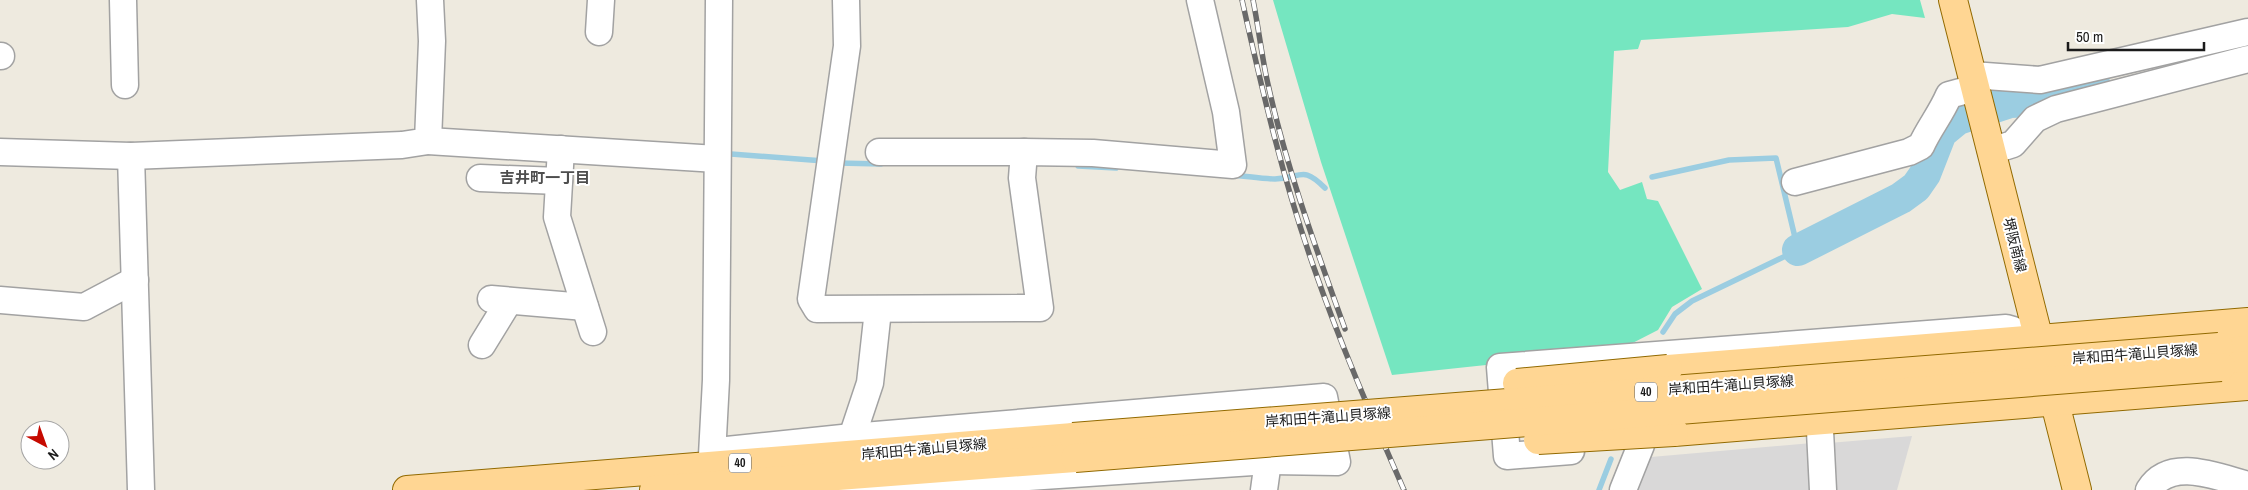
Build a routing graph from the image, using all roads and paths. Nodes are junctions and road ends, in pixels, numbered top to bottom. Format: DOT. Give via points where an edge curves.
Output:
graph roads {
  1 [pos="123,0"];
  2 [pos="430,0"];
  3 [pos="601,0"];
  4 [pos="719,0"];
  5 [pos="846,0"];
  6 [pos="1200,0"];
  7 [pos="1953,0"];
  8 [pos="599,32"];
  9 [pos="2248,32"];
  10 [pos="2248,59"];
  11 [pos="125,84"];
  12 [pos="1974,86"];
  13 [pos="428,140"];
  14 [pos="1989,147"];
  15 [pos="561,149"];
  16 [pos="0,152"];
  17 [pos="879,152"];
  18 [pos="1024,152"];
  19 [pos="131,156"];
  20 [pos="717,159"];
  21 [pos="480,178"];
  22 [pos="559,181"];
  23 [pos="1807,185"];
  24 [pos="135,280"];
  25 [pos="0,300"];
  26 [pos="585,307"];
  27 [pos="878,310"];
  28 [pos="2248,322"];
  29 [pos="593,332"];
  30 [pos="2038,338"];
  31 [pos="482,344"];
  32 [pos="2248,345"];
  33 [pos="2220,357"];
  34 [pos="2248,365"];
  35 [pos="2248,386"];
  36 [pos="2055,403"];
  37 [pos="1239,404"];
  38 [pos="1365,425"];
  39 [pos="1820,431"];
  40 [pos="852,437"];
  41 [pos="1641,445"];
  42 [pos="1256,462"];
  43 [pos="1079,465"];
  44 [pos="712,482"];
  45 [pos="2248,485"];
  46 [pos="141,490"];
  47 [pos="407,490"];
  48 [pos="654,490"];
  49 [pos="834,490"];
  50 [pos="1264,490"];
  51 [pos="1623,490"];
  52 [pos="1823,490"];
  53 [pos="2077,490"];
  54 [pos="2149,490"];
  1 -- 11 [label="street"];
  2 -- 13 [label="street" via="432,41"];
  3 -- 8 [label="street"];
  4 -- 20 [label="street"];
  5 -- 27 [label="street" via="847,46 811,299 817,309"];
  6 -- 18 [label="street" via="1226,112 1233,165 1093,153"];
  7 -- 12 [label="main road, 堺阪南線"];
  9 -- 12 [label="street" via="2040,80"];
  10 -- 14 [label="street" via="2056,109 2035,119 2013,144"];
  12 -- 14 [label="main road, 堺阪南線"];
  12 -- 23 [label="street" via="1948,95 1942,112 1930,126 1921,146 1879,168"];
  13 -- 15 [label="street"];
  13 -- 19 [label="street" via="392,146"];
  14 -- 30 [label="main road, 堺阪南線"];
  15 -- 20 [label="street"];
  15 -- 22 [label="street"];
  16 -- 19 [label="street"];
  17 -- 18 [label="street"];
  18 -- 27 [label="street" via="1022,178 1040,308"];
  19 -- 24 [label="street"];
  20 -- 44 [label="street"];
  21 -- 22 [label="street"];
  22 -- 26 [label="street" via="557,217"];
  24 -- 25 [label="street" via="84,307"];
  24 -- 46 [label="street"];
  26 -- 29 [label="street"];
  26 -- 31 [label="street" via="500,300"];
  27 -- 40 [label="street" via="870,383"];
  28 -- 30 [label="main road"];
  30 -- 36 [label="main road, 堺阪南線"];
  30 -- 38 [label="main road, bridge" via="1476,387"];
  30 -- 41 [label="street" via="2006,328 1500,367 1507,456"];
  32 -- 33 [label="main road, 岸和田牛滝山貝塚線 / 40"];
  33 -- 34 [label="main road, 岸和田牛滝山貝塚線 / 40"];
  33 -- 38 [label="main road, 岸和田牛滝山貝塚線 / 40, bridge"];
  35 -- 36 [label="main road"];
  36 -- 38 [label="main road, bridge" via="1674,432 1460,444"];
  36 -- 39 [label="street" via="2028,416"];
  36 -- 53 [label="main road, 堺阪南線"];
  37 -- 40 [label="street"];
  37 -- 42 [label="street"];
  37 -- 42 [label="street" via="1324,396 1337,462"];
  38 -- 43 [label="main road, 岸和田牛滝山貝塚線 / 40, bridge"];
  39 -- 41 [label="street"];
  39 -- 52 [label="street"];
  40 -- 44 [label="street" via="727,450"];
  41 -- 51 [label="street"];
  42 -- 43 [label="street"];
  42 -- 50 [label="street"];
  43 -- 44 [label="main road, 岸和田牛滝山貝塚線 / 40"];
  43 -- 49 [label="street"];
  44 -- 47 [label="main road, 岸和田牛滝山貝塚線 / 40"];
  44 -- 48 [label="main road, 岸和田牛滝山貝塚線 / 40"];
  45 -- 54 [label="street" via="2186,470 2168,474"];
}
